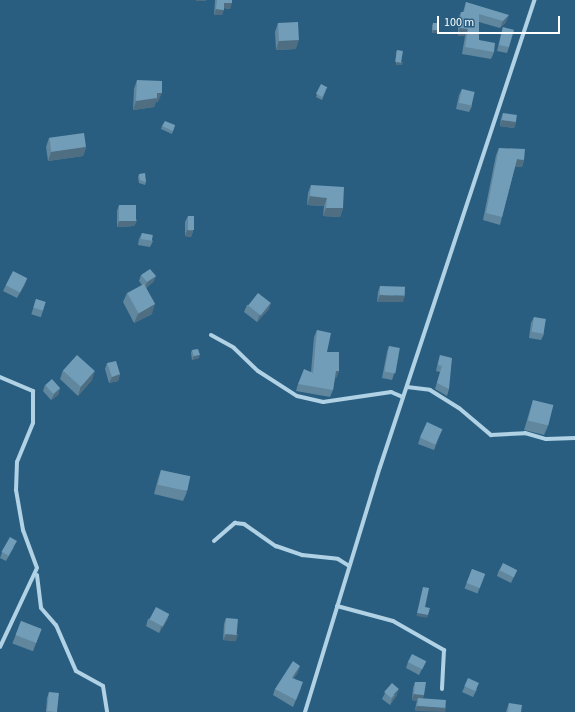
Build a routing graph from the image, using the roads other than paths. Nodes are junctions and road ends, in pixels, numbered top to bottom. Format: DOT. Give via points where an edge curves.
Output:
graph roads {
  1 [pos="534,0"];
  2 [pos="211,335"];
  3 [pos="0,377"];
  4 [pos="407,387"];
  5 [pos="403,396"];
  6 [pos="575,438"];
  7 [pos="214,541"];
  8 [pos="349,566"];
  9 [pos="37,568"];
  10 [pos="337,606"];
  11 [pos="0,647"];
  12 [pos="442,690"];
  13 [pos="107,712"];
  14 [pos="305,712"];
  1 -- 4 [label="street"];
  2 -- 5 [label="street" via="234,348 258,371 297,396 323,402 391,392"];
  3 -- 9 [label="street" via="33,392 34,423 17,462 16,490 23,530"];
  4 -- 5 [label="street"];
  4 -- 6 [label="street" via="430,390 459,408 491,435 525,433 546,439"];
  5 -- 8 [label="street"];
  7 -- 8 [label="street" via="235,523 244,524 276,546 302,555 338,559"];
  8 -- 10 [label="street"];
  9 -- 11 [label="street"];
  9 -- 13 [label="street" via="41,608 56,626 76,671 103,686"];
  10 -- 12 [label="street" via="394,621 444,650 446,657"];
  10 -- 14 [label="street"];
}
